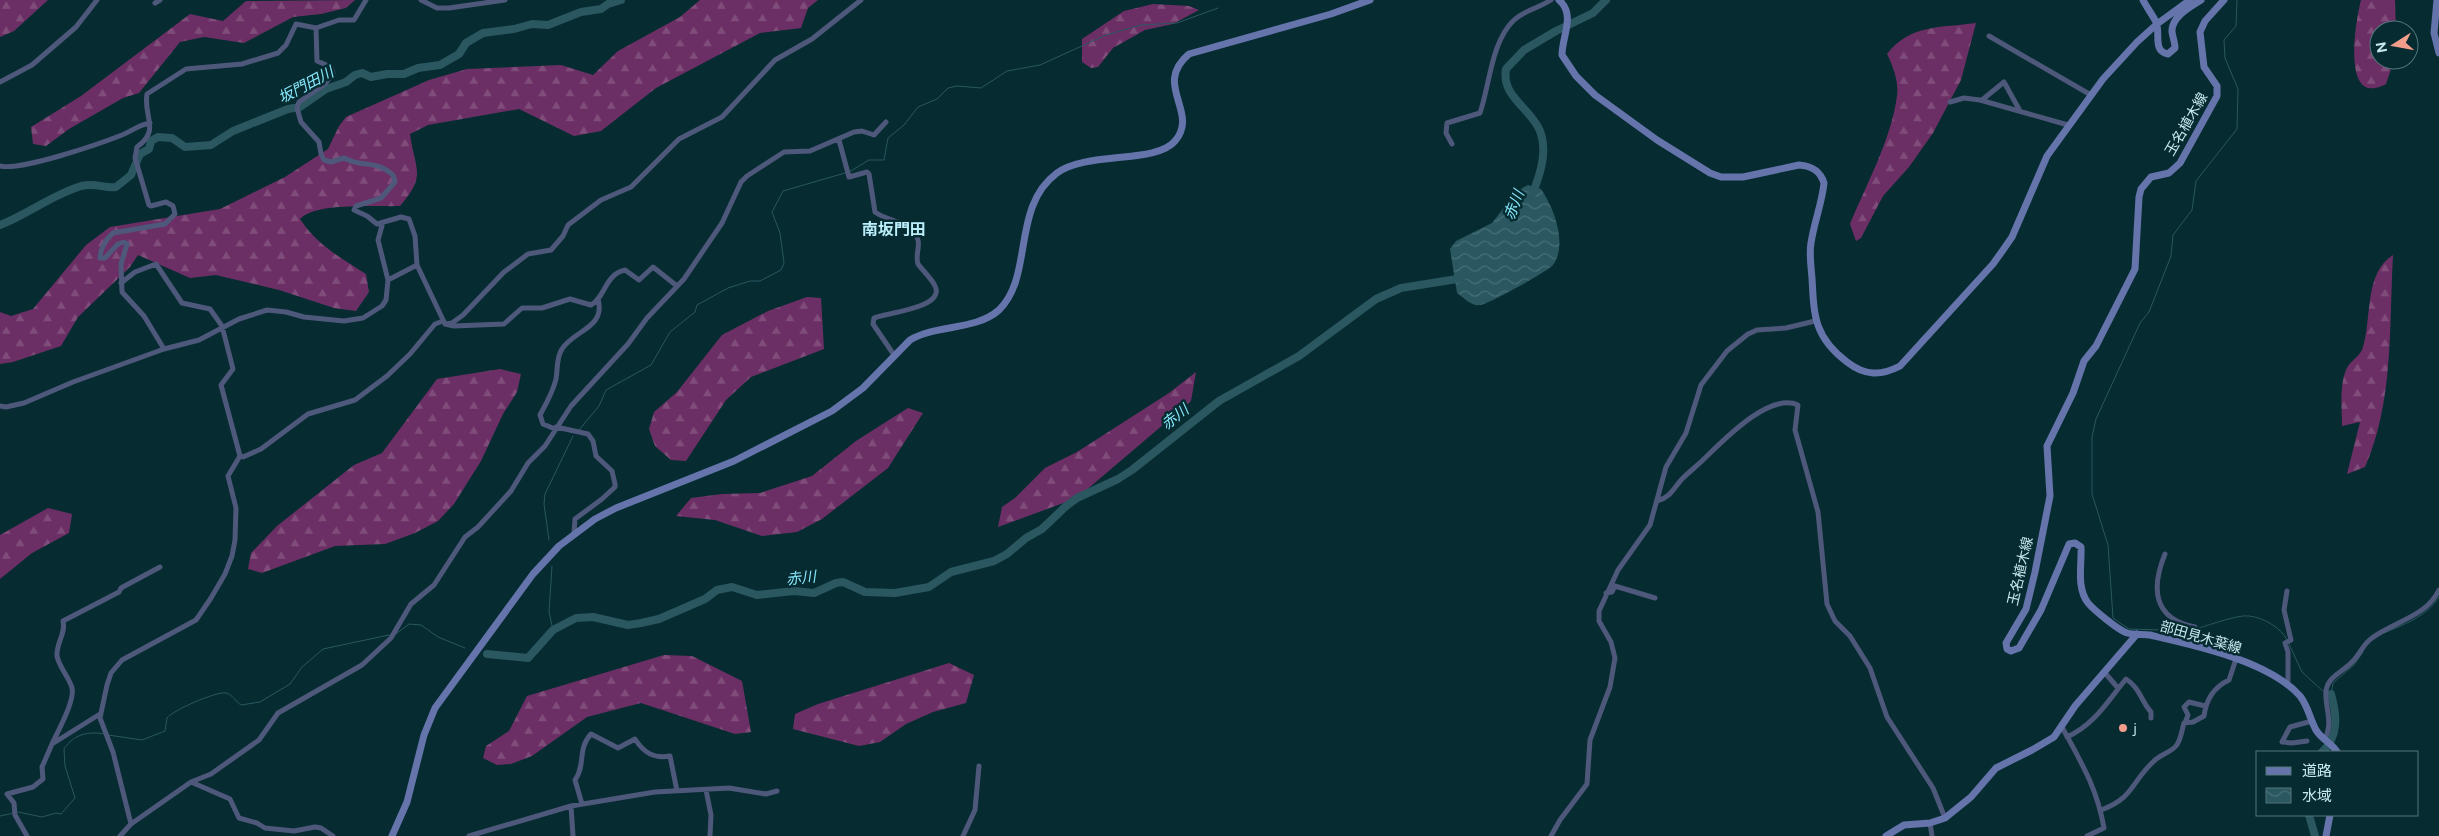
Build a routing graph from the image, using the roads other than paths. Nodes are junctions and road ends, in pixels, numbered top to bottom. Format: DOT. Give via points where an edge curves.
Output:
graph roads {
  1 [pos="97,0"];
  2 [pos="366,0"];
  3 [pos="421,0"];
  4 [pos="505,0"];
  5 [pos="862,0"];
  6 [pos="1370,0"];
  7 [pos="1551,0"];
  8 [pos="1559,0"];
  9 [pos="2143,0"];
  10 [pos="2190,0"];
  11 [pos="2201,0"];
  12 [pos="2224,0"];
  13 [pos="2437,0"];
  14 [pos="2157,24"];
  15 [pos="316,28"];
  16 [pos="1989,36"];
  17 [pos="2439,53"];
  18 [pos="0,82"];
  19 [pos="2091,95"];
  20 [pos="1982,100"];
  21 [pos="1950,102"];
  22 [pos="2020,111"];
  23 [pos="150,122"];
  24 [pos="886,122"];
  25 [pos="2068,124"];
  26 [pos="838,140"];
  27 [pos="1452,144"];
  28 [pos="0,166"];
  29 [pos="383,222"];
  30 [pos="417,265"];
  31 [pos="388,280"];
  32 [pos="121,283"];
  33 [pos="677,286"];
  34 [pos="598,299"];
  35 [pos="1815,321"];
  36 [pos="444,323"];
  37 [pos="222,326"];
  38 [pos="164,349"];
  39 [pos="894,355"];
  40 [pos="0,406"];
  41 [pos="555,428"];
  42 [pos="240,456"];
  43 [pos="1657,501"];
  44 [pos="574,533"];
  45 [pos="2165,554"];
  46 [pos="160,567"];
  47 [pos="2439,590"];
  48 [pos="2287,591"];
  49 [pos="1606,593"];
  50 [pos="1655,598"];
  51 [pos="2137,634"];
  52 [pos="2200,646"];
  53 [pos="2236,659"];
  54 [pos="2105,673"];
  55 [pos="2286,684"];
  56 [pos="2118,688"];
  57 [pos="2205,706"];
  58 [pos="100,714"];
  59 [pos="2151,718"];
  60 [pos="2312,720"];
  61 [pos="2185,723"];
  62 [pos="2062,727"];
  63 [pos="2067,737"];
  64 [pos="2307,740"];
  65 [pos="2327,742"];
  66 [pos="52,744"];
  67 [pos="2336,751"];
  68 [pos="979,766"];
  69 [pos="191,782"];
  70 [pos="706,790"];
  71 [pos="677,791"];
  72 [pos="777,791"];
  73 [pos="582,804"];
  74 [pos="571,806"];
  75 [pos="2100,810"];
  76 [pos="2330,816"];
  77 [pos="1945,818"];
  78 [pos="1930,823"];
  79 [pos="131,824"];
  80 [pos="27,836"];
  81 [pos="120,836"];
  82 [pos="333,836"];
  83 [pos="392,836"];
  84 [pos="469,836"];
  85 [pos="572,836"];
  86 [pos="710,836"];
  87 [pos="963,836"];
  88 [pos="1551,836"];
  89 [pos="1886,836"];
  90 [pos="1932,836"];
  91 [pos="2087,836"];
  92 [pos="2326,836"];
  1 -- 18 [label="street" via="76,27 32,65"];
  2 -- 15 [label="street" via="354,20 339,20"];
  3 -- 4 [label="street" via="429,6 443,8"];
  5 -- 36 [label="street" via="812,39 775,60 722,117 678,139 631,186 601,200 568,224 551,250 528,254 504,272 464,315 452,323"];
  6 -- 39 [label="street" via="1189,54 1177,65 1175,73 1175,89 1182,116 1178,138 1158,151 1084,161 1055,175 1035,198 1013,288 1000,309 977,322 919,335"];
  7 -- 27 [label="street" via="1513,21 1502,39 1480,113 1447,123 1446,133"];
  8 -- 35 [label="street" via="1566,8 1568,19 1562,55 1576,76 1595,95 1698,167 1732,178 1798,165 1817,170 1824,183 1810,244"];
  9 -- 14 [label="street"];
  10 -- 14 [label="street"];
  11 -- 14 [label="street" via="2185,10 2173,24 2176,46 2172,53 2160,50"];
  12 -- 51 [label="street, 玉名植木線" via="2205,21 2200,32 2204,67 2217,86 2218,96 2180,163 2169,173 2151,177 2141,189 2135,269 2096,346 2084,361 2047,446 2050,496 2035,572 2026,609 2006,643 2011,651 2019,648 2041,610 2072,543 2081,547 2080,586 2088,603 2127,633"];
  13 -- 17 [label="street" via="2434,33"];
  14 -- 19 [label="street" via="2124,55"];
  15 -- 23 [label="street" via="296,24 286,45 272,56 242,64 186,69 147,94"];
  15 -- 29 [label="street" via="317,61 331,67 333,73 325,84 299,102 297,108 301,122 319,142 323,159 331,162 344,158 352,163 374,164 393,175 395,182 381,198 353,208 374,223"];
  16 -- 19 [label="street"];
  19 -- 25 [label="street"];
  20 -- 21 [label="street" via="1964,98"];
  20 -- 22 [label="street"];
  20 -- 22 [label="street" via="2004,82"];
  22 -- 25 [label="street"];
  23 -- 28 [label="street" via="90,147 27,163"];
  23 -- 32 [label="street" via="148,137 137,147 137,163 149,205 166,202 173,206 175,214 165,224 107,238 100,255 102,259 119,243 127,244 121,264"];
  24 -- 26 [label="street" via="874,135 861,131"];
  25 -- 35 [label="street" via="2047,156 2012,236 1998,257 1900,366 1880,374 1855,368 1827,343"];
  26 -- 33 [label="street" via="810,151 784,152 747,176 722,223"];
  26 -- 39 [label="street" via="849,177 866,172 870,179 875,212 904,224 914,234 919,243 918,264 937,291 935,297 920,307 874,318 873,324"];
  29 -- 30 [label="street" via="401,217 409,219 415,236"];
  29 -- 31 [label="street" via="378,240"];
  30 -- 31 [label="street"];
  30 -- 36 [label="street"];
  31 -- 37 [label="street" via="386,300 363,318 344,321 267,310"];
  32 -- 37 [label="street" via="135,272 156,264 182,303 210,309"];
  32 -- 38 [label="street" via="123,295 144,316"];
  33 -- 34 [label="street" via="653,267 639,280 626,270 605,285"];
  33 -- 41 [label="street"];
  34 -- 36 [label="street" via="591,305 570,299 542,308 522,308 509,322 498,325 454,326"];
  34 -- 41 [label="street" via="597,319 559,354 555,381 540,415 543,424"];
  35 -- 43 [label="street" via="1757,330 1739,340 1727,352 1701,385 1686,433 1666,467"];
  36 -- 42 [label="street" via="435,324 410,354 368,391 349,403 308,414 261,450"];
  37 -- 38 [label="street" via="199,340"];
  37 -- 42 [label="street" via="233,369 221,385"];
  38 -- 40 [label="street" via="24,403"];
  39 -- 44 [label="street" via="863,388 832,411 743,457 616,508"];
  41 -- 44 [label="street" via="591,437 596,456 612,472 615,484 602,499 575,519"];
  41 -- 69 [label="street" via="511,491 465,537 436,582 411,604 394,634 362,665 278,713 259,740 232,761"];
  42 -- 58 [label="street" via="228,476 235,495 236,516 232,556 225,574 201,616 117,664 107,685"];
  43 -- 49 [label="street" via="1650,525"];
  43 -- 77 [label="street" via="1667,498 1681,480 1749,418 1789,402 1798,405 1795,430 1818,512 1827,604 1870,668 1887,717 1933,788"];
  44 -- 83 [label="street" via="533,574 441,697 426,729 407,802"];
  45 -- 52 [label="street" via="2157,573 2158,599 2178,621 2197,630"];
  46 -- 66 [label="street" via="62,621 64,628 57,656 72,689 72,698"];
  47 -- 65 [label="street" via="2433,601 2406,621 2370,639 2352,662 2331,679 2326,693 2330,720"];
  48 -- 55 [label="street" via="2284,610 2291,640 2287,641"];
  49 -- 50 [label="street" via="1612,592 1615,586"];
  49 -- 88 [label="street" via="1598,618 1615,658 1610,687 1590,740 1587,784"];
  51 -- 52 [label="street, 部田見木葉線"];
  51 -- 54 [label="street"];
  52 -- 53 [label="street, 部田見木葉線"];
  53 -- 55 [label="street, 部田見木葉線"];
  53 -- 57 [label="street" via="2229,680 2221,684"];
  54 -- 56 [label="street"];
  54 -- 62 [label="street" via="2075,706"];
  55 -- 60 [label="street, 部田見木葉線" via="2306,705"];
  56 -- 59 [label="street" via="2126,679 2134,684 2151,712"];
  56 -- 63 [label="street" via="2093,721"];
  57 -- 61 [label="street" via="2204,716"];
  57 -- 61 [label="street" via="2189,702 2184,707 2188,715"];
  58 -- 66 [label="street"];
  58 -- 79 [label="street"];
  60 -- 64 [label="street" via="2290,726 2282,742"];
  60 -- 65 [label="street, 部田見木葉線" via="2316,731"];
  61 -- 75 [label="street" via="2176,746 2153,761 2137,778 2127,796"];
  62 -- 63 [label="street"];
  62 -- 77 [label="street" via="2046,742 1996,768 1971,797"];
  63 -- 75 [label="street" via="2090,779"];
  65 -- 67 [label="street, 部田見木葉線"];
  66 -- 80 [label="street" via="42,767 43,779 38,785 7,794"];
  68 -- 87 [label="street" via="975,810"];
  69 -- 79 [label="street"];
  69 -- 82 [label="street" via="230,799 241,820 258,823 265,828 294,831 321,828"];
  70 -- 71 [label="street"];
  70 -- 72 [label="street" via="729,788 766,794"];
  70 -- 86 [label="street" via="711,815"];
  71 -- 73 [label="street"];
  71 -- 73 [label="street" via="670,756 653,756 635,739 618,748 591,734 580,758 581,768 575,780"];
  73 -- 74 [label="street"];
  74 -- 84 [label="street"];
  74 -- 85 [label="street"];
  75 -- 91 [label="street" via="2104,828"];
  76 -- 92 [label="street"];
  77 -- 78 [label="street"];
  78 -- 89 [label="street" via="1904,825"];
  78 -- 90 [label="street"];
  79 -- 81 [label="street"];
}
